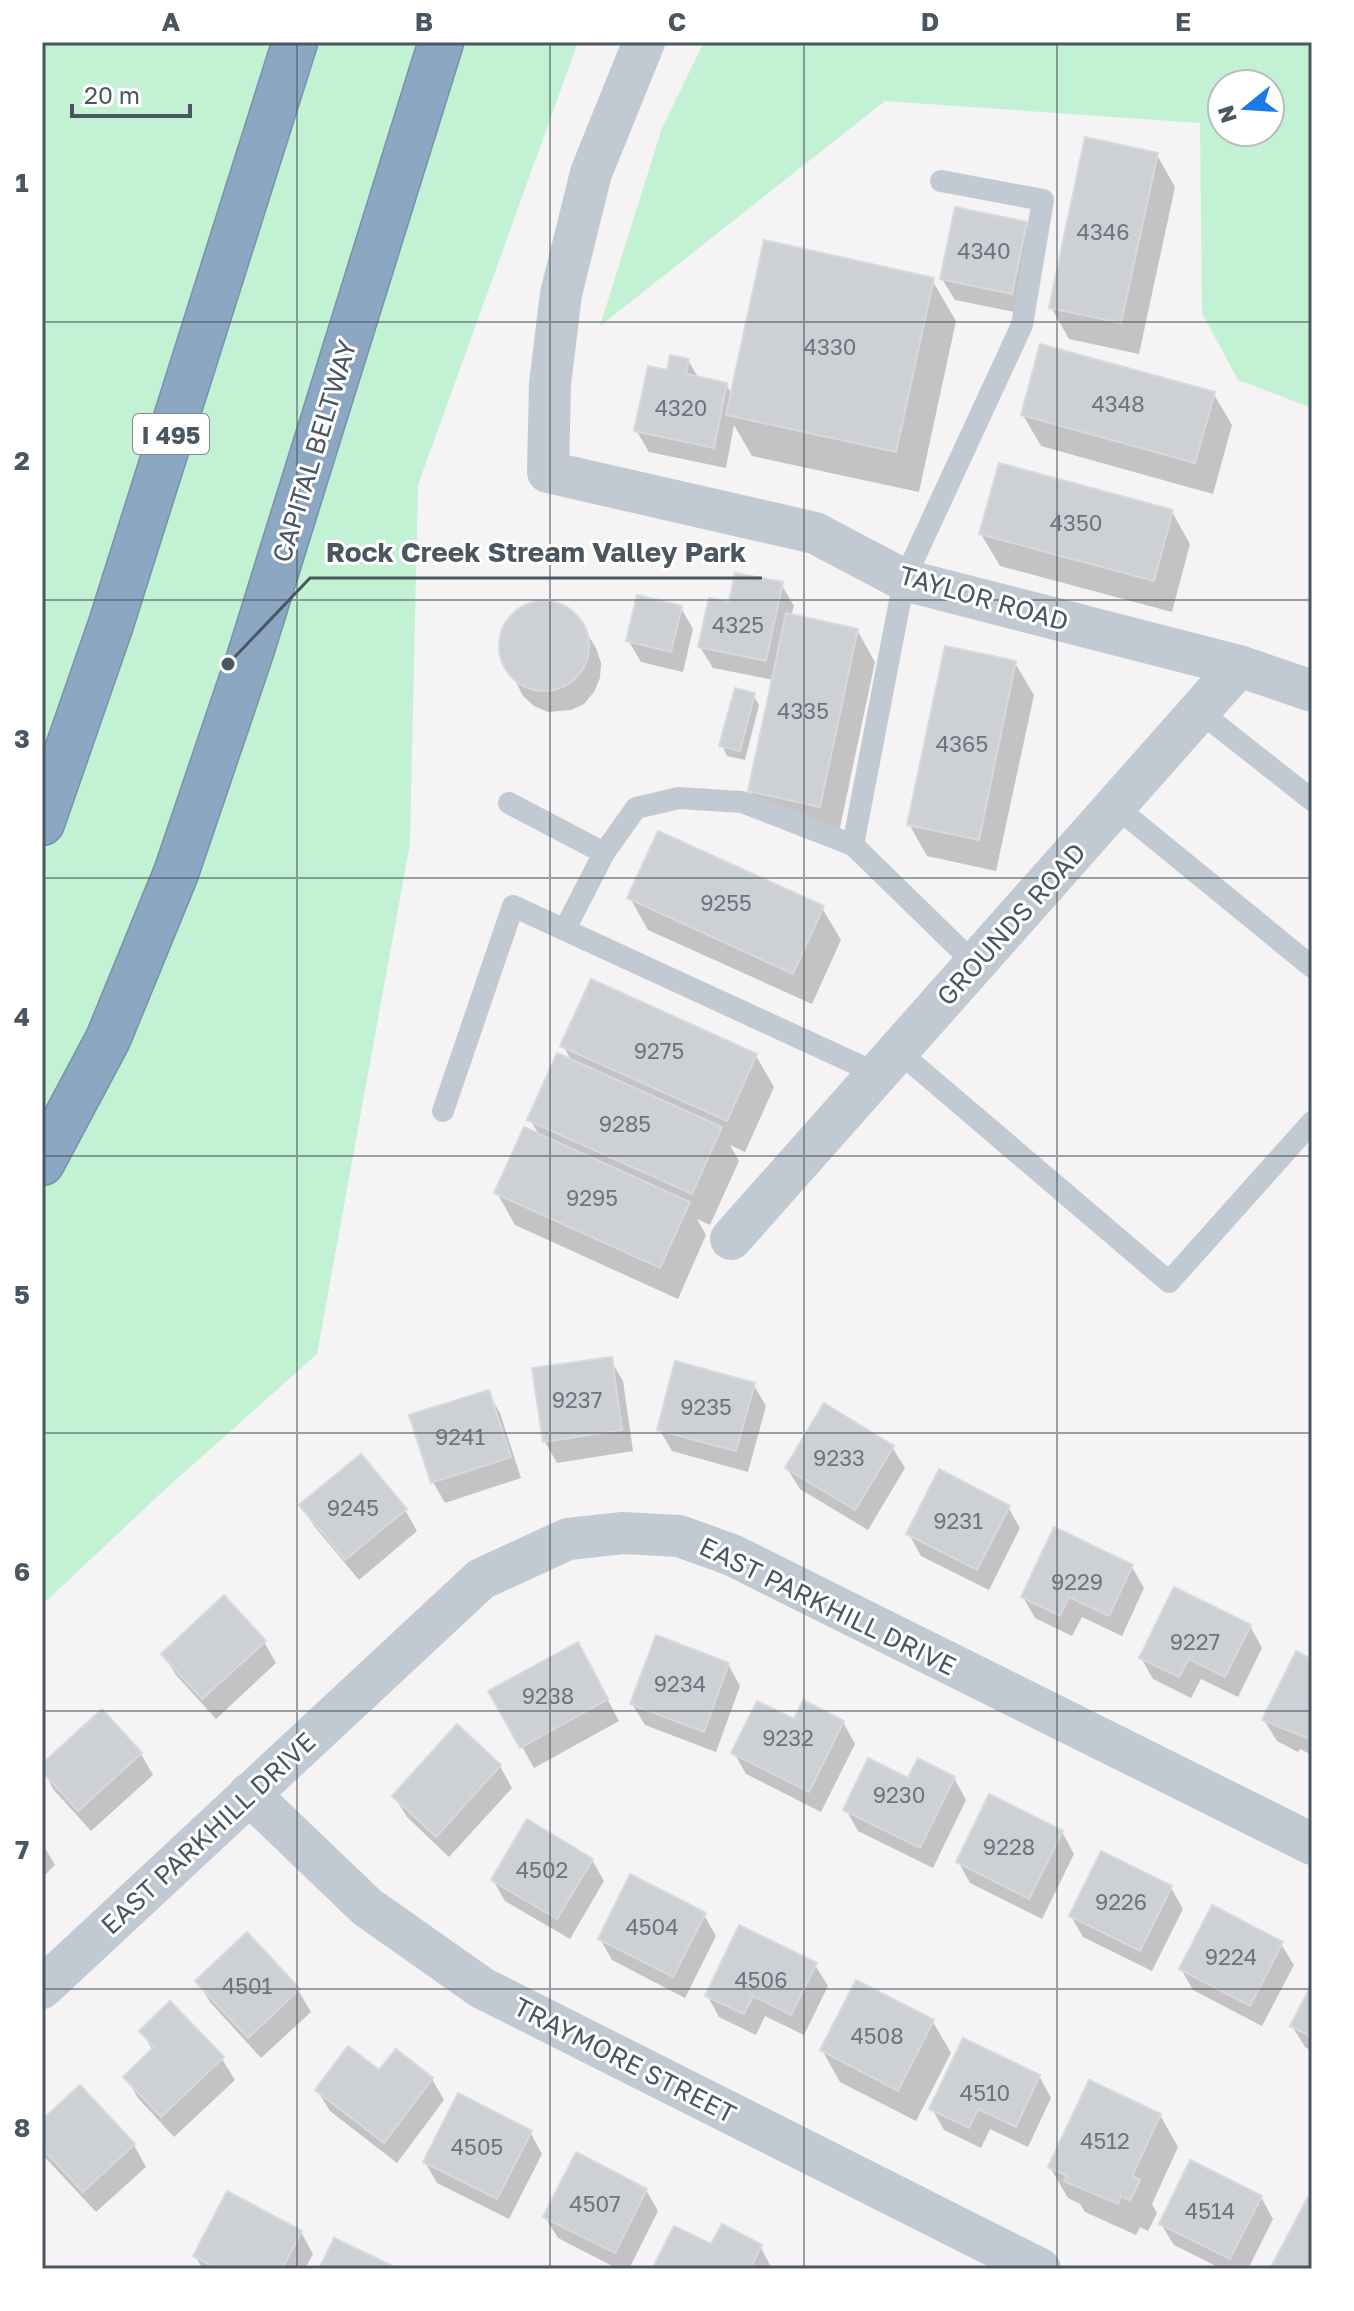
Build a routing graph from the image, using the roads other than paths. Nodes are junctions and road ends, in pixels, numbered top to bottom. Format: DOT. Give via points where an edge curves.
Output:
graph roads {
  1 [pos="295,42"];
  2 [pos="441,42"];
  3 [pos="644,42"];
  4 [pos="941,181"];
  5 [pos="904,580"];
  6 [pos="1239,666"];
  7 [pos="1312,691"];
  8 [pos="1199,711"];
  9 [pos="1312,800"];
  10 [pos="509,803"];
  11 [pos="1115,806"];
  12 [pos="42,823"];
  13 [pos="853,845"];
  14 [pos="604,853"];
  15 [pos="565,929"];
  16 [pos="975,964"];
  17 [pos="1312,967"];
  18 [pos="888,1062"];
  19 [pos="443,1111"];
  20 [pos="1312,1122"];
  21 [pos="42,1163"];
  22 [pos="731,1239"];
  23 [pos="249,1794"];
  24 [pos="1312,1844"];
  25 [pos="42,1988"];
  26 [pos="1040,2269"];
  1 -- 12 [label="highway, I 495" via="111,624"];
  2 -- 21 [label="highway, CAPITAL BELTWAY" via="251,652 176,873 108,1039"];
  3 -- 5 [label="street, TAYLOR ROAD" via="591,173 561,294 550,384 548,472 815,533"];
  4 -- 5 [label="lane" via="1043,200 1022,325"];
  5 -- 6 [label="street, TAYLOR ROAD"];
  5 -- 13 [label="lane"];
  6 -- 7 [label="street"];
  6 -- 8 [label="street, GROUNDS ROAD"];
  8 -- 9 [label="lane"];
  8 -- 11 [label="street, GROUNDS ROAD"];
  10 -- 14 [label="lane"];
  11 -- 16 [label="street, GROUNDS ROAD"];
  11 -- 17 [label="lane"];
  13 -- 14 [label="lane" via="742,802 679,798 636,808"];
  13 -- 16 [label="lane"];
  14 -- 15 [label="lane"];
  15 -- 18 [label="lane"];
  15 -- 19 [label="lane" via="513,906"];
  16 -- 18 [label="street, GROUNDS ROAD"];
  18 -- 20 [label="lane" via="1169,1282"];
  18 -- 22 [label="street, GROUNDS ROAD"];
  23 -- 24 [label="street, EAST PARKHILL DRIVE" via="481,1579 568,1539 623,1533 679,1536 732,1555"];
  23 -- 25 [label="street, EAST PARKHILL DRIVE"];
  23 -- 26 [label="street, TRAYMORE STREET" via="367,1907 482,1988"];
}
